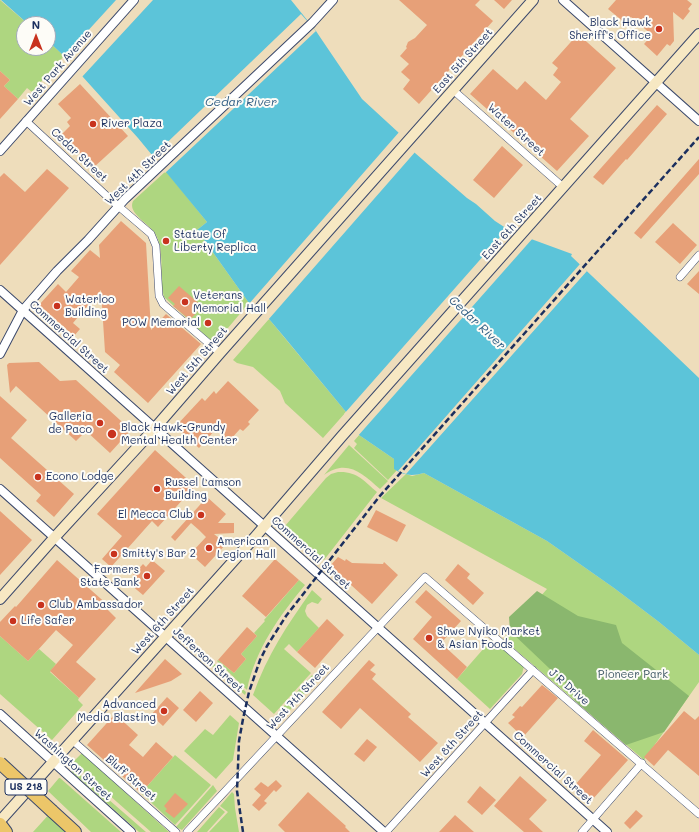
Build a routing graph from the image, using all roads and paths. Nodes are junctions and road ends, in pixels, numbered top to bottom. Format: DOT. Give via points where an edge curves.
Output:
graph roads {
  1 [pos="134,0"];
  2 [pos="333,0"];
  3 [pos="533,0"];
  4 [pos="563,0"];
  5 [pos="699,34"];
  6 [pos="656,83"];
  7 [pos="453,90"];
  8 [pos="26,121"];
  9 [pos="699,121"];
  10 [pos="410,138"];
  11 [pos="0,151"];
  12 [pos="563,187"];
  13 [pos="119,206"];
  14 [pos="699,255"];
  15 [pos="680,277"];
  16 [pos="0,290"];
  17 [pos="23,310"];
  18 [pos="220,353"];
  19 [pos="0,354"];
  20 [pos="155,428"];
  21 [pos="342,436"];
  22 [pos="0,489"];
  23 [pos="264,526"];
  24 [pos="54,538"];
  25 [pos="425,577"];
  26 [pos="0,599"];
  27 [pos="378,627"];
  28 [pos="165,637"];
  29 [pos="533,670"];
  30 [pos="0,714"];
  31 [pos="485,723"];
  32 [pos="276,736"];
  33 [pos="72,740"];
  34 [pos="52,762"];
  35 [pos="0,763"];
  36 [pos="642,763"];
  37 [pos="699,814"];
  38 [pos="593,819"];
  39 [pos="0,821"];
  40 [pos="0,824"];
  41 [pos="6,832"];
  42 [pos="75,832"];
  43 [pos="131,832"];
  44 [pos="176,832"];
  45 [pos="187,832"];
  46 [pos="385,832"];
  47 [pos="582,832"];
  48 [pos="607,832"];
  1 -- 8 [label="street, West Park Avenue"];
  2 -- 13 [label="street, West 4th Street" via="312,24"];
  3 -- 7 [label="main road, East 5th Street"];
  4 -- 6 [label="street"];
  5 -- 6 [label="main road, East 6th Street"];
  6 -- 9 [label="street"];
  6 -- 12 [label="main road, East 6th Street"];
  7 -- 10 [label="main road, East 5th Street"];
  7 -- 12 [label="street, Water Street"];
  8 -- 11 [label="street, West Park Avenue"];
  8 -- 13 [label="street, Cedar Street"];
  10 -- 18 [label="main road, West 5th Street"];
  12 -- 21 [label="main road, East 6th Street"];
  13 -- 17 [label="street, West 4th Street"];
  13 -- 18 [label="street, Cedar Street" via="151,234 154,240 159,296 163,304"];
  14 -- 15 [label="street"];
  16 -- 17 [label="street, Commercial Street"];
  17 -- 19 [label="street, West 4th Street"];
  17 -- 20 [label="street, Commercial Street"];
  18 -- 20 [label="main road, West 5th Street"];
  20 -- 23 [label="street, Commercial Street"];
  20 -- 24 [label="main road, West 5th Street"];
  21 -- 23 [label="main road, West 6th Street"];
  22 -- 24 [label="street, Jefferson Street"];
  23 -- 27 [label="street, Commercial Street"];
  23 -- 28 [label="main road, West 6th Street"];
  24 -- 26 [label="main road, West 5th Street"];
  24 -- 28 [label="street, Jefferson Street"];
  25 -- 27 [label="street, West 7th Street"];
  25 -- 29 [label="street, J R Drive"];
  27 -- 31 [label="street, Commercial Street"];
  27 -- 32 [label="street, West 7th Street"];
  28 -- 32 [label="street, Jefferson Street"];
  28 -- 33 [label="main road, West 6th Street"];
  29 -- 31 [label="street, West 8th Street"];
  29 -- 36 [label="street, J R Drive"];
  30 -- 34 [label="street, Washington Street"];
  31 -- 38 [label="street, Commercial Street"];
  31 -- 46 [label="street, West 8th Street"];
  32 -- 45 [label="street, West 7th Street"];
  32 -- 46 [label="street, Jefferson Street"];
  33 -- 34 [label="main road, West 6th Street"];
  33 -- 44 [label="street, Bluff Street"];
  34 -- 39 [label="main road, West 6th Street"];
  34 -- 43 [label="street, Washington Street"];
  35 -- 42 [label="highway, US 218, bridge"];
  36 -- 37 [label="street, J R Drive"];
  36 -- 38 [label="street"];
  38 -- 47 [label="street"];
  38 -- 48 [label="street, Commercial Street"];
  40 -- 41 [label="highway"];
}
